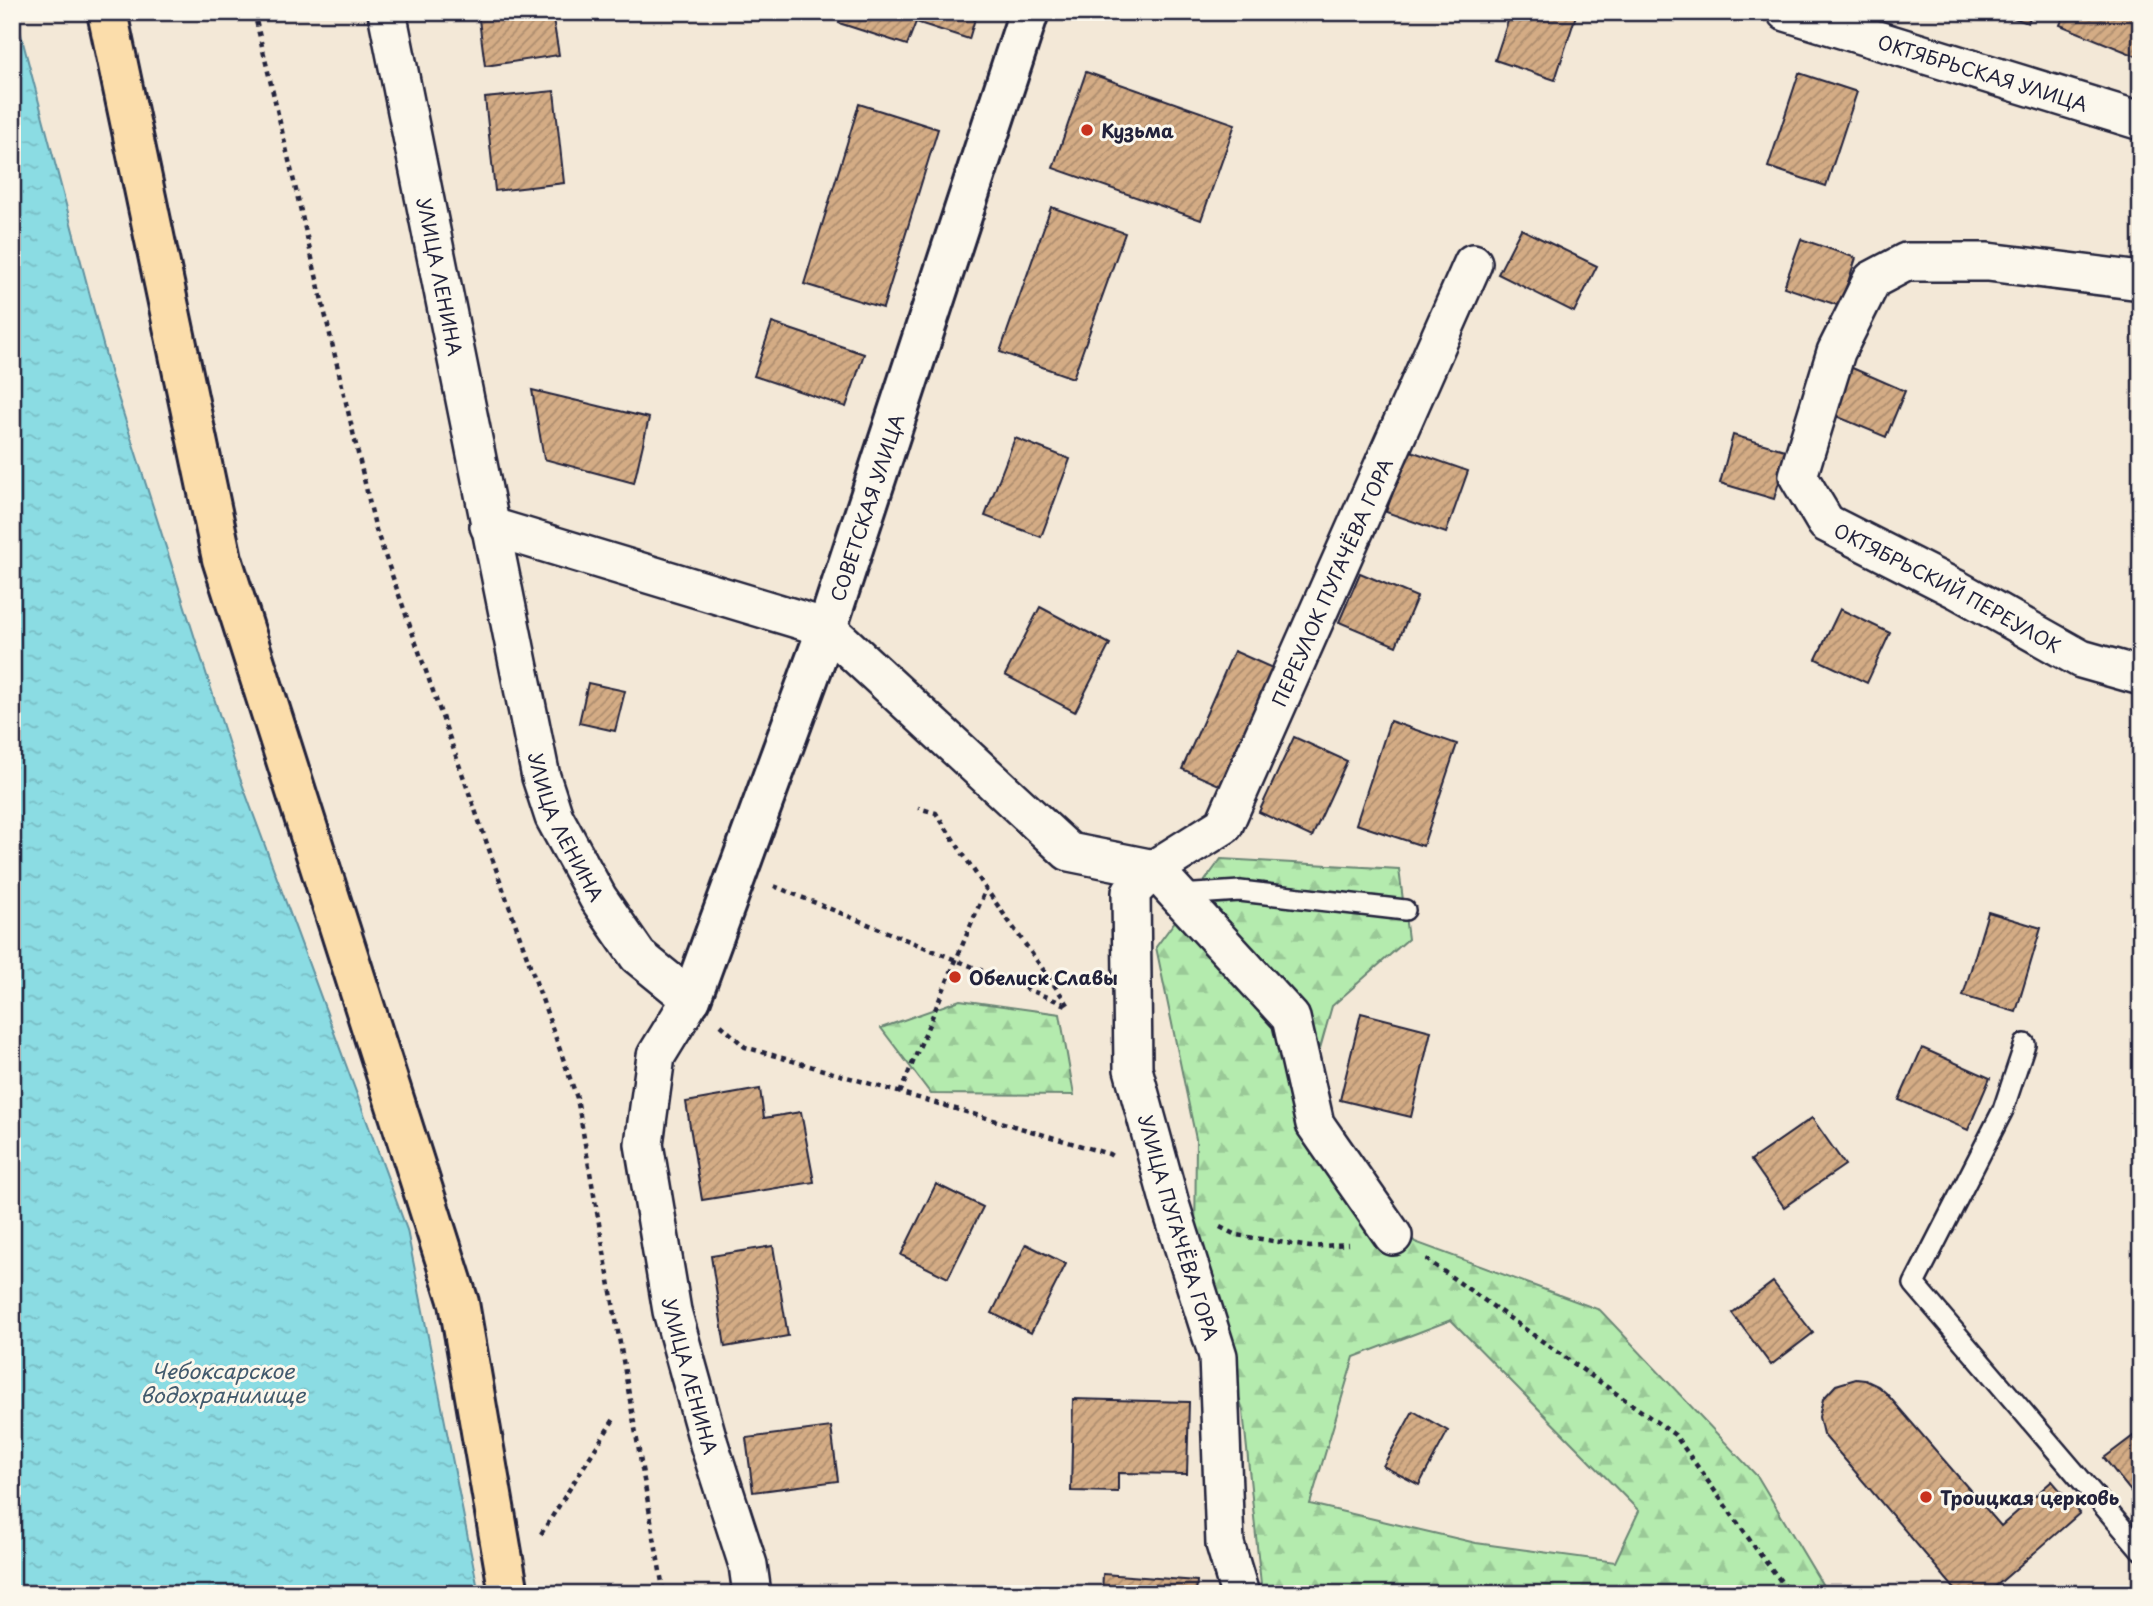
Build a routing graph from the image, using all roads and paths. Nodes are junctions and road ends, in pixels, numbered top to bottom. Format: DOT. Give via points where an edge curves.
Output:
graph roads {
  1 [pos="107,12"];
  2 [pos="254,12"];
  3 [pos="387,12"];
  4 [pos="1029,12"];
  5 [pos="1786,12"];
  6 [pos="2141,121"];
  7 [pos="1473,263"];
  8 [pos="2141,281"];
  9 [pos="489,526"];
  10 [pos="827,628"];
  11 [pos="2141,676"];
  12 [pos="918,808"];
  13 [pos="1154,869"];
  14 [pos="738,871"];
  15 [pos="986,889"];
  16 [pos="1180,895"];
  17 [pos="1405,910"];
  18 [pos="956,960"];
  19 [pos="691,999"];
  20 [pos="2025,1044"];
  21 [pos="746,1047"];
  22 [pos="901,1093"];
  23 [pos="1109,1154"];
  24 [pos="1170,1203"];
  25 [pos="1393,1236"];
  26 [pos="614,1419"];
  27 [pos="2141,1550"];
  28 [pos="508,1591"];
  29 [pos="664,1594"];
  30 [pos="752,1594"];
  31 [pos="1240,1594"];
  32 [pos="1791,1594"];
  1 -- 28 [label="main road" via="222,559 459,1303"];
  2 -- 29 [label="path" via="376,530 577,1098"];
  3 -- 9 [label="street, УЛИЦА ЛЕНИНА"];
  4 -- 10 [label="street, СОВЕТСКАЯ УЛИЦА"];
  5 -- 6 [label="street, ОКТЯБРЬСКАЯ УЛИЦА"];
  7 -- 13 [label="street, ПЕРЕУЛОК ПУГАЧЁВА ГОРА" via="1224,825"];
  8 -- 11 [label="street, ОКТЯБРЬСКИЙ ПЕРЕУЛОК" via="1988,262 1906,262 1872,280 1836,352 1798,476 1826,523 2081,659"];
  9 -- 10 [label="street"];
  9 -- 19 [label="street, УЛИЦА ЛЕНИНА" via="541,777 554,817 598,898 638,956"];
  10 -- 13 [label="street" via="1069,852"];
  10 -- 14 [label="street, СОВЕТСКАЯ УЛИЦА"];
  12 -- 15 [label="path" via="936,813"];
  13 -- 16 [label="street"];
  13 -- 24 [label="street, УЛИЦА ПУГАЧЁВА ГОРА" via="1131,892 1133,1069"];
  14 -- 18 [label="path"];
  14 -- 19 [label="street, СОВЕТСКАЯ УЛИЦА"];
  15 -- 18 [label="path"];
  15 -- 18 [label="path" via="1069,1006"];
  16 -- 17 [label="lane" via="1240,891"];
  16 -- 25 [label="street" via="1291,1018 1315,1124"];
  18 -- 22 [label="path"];
  19 -- 30 [label="street, УЛИЦА ЛЕНИНА" via="656,1056 644,1144 672,1311 748,1564"];
  20 -- 27 [label="lane" via="2003,1110 1914,1284"];
  21 -- 22 [label="path"];
  22 -- 23 [label="path"];
  24 -- 25 [label="path" via="1236,1235 1310,1247"];
  24 -- 31 [label="street, УЛИЦА ПУГАЧЁВА ГОРА" via="1217,1356 1226,1544"];
  25 -- 32 [label="path" via="1675,1435"];
  26 -- 28 [label="path"];
}
